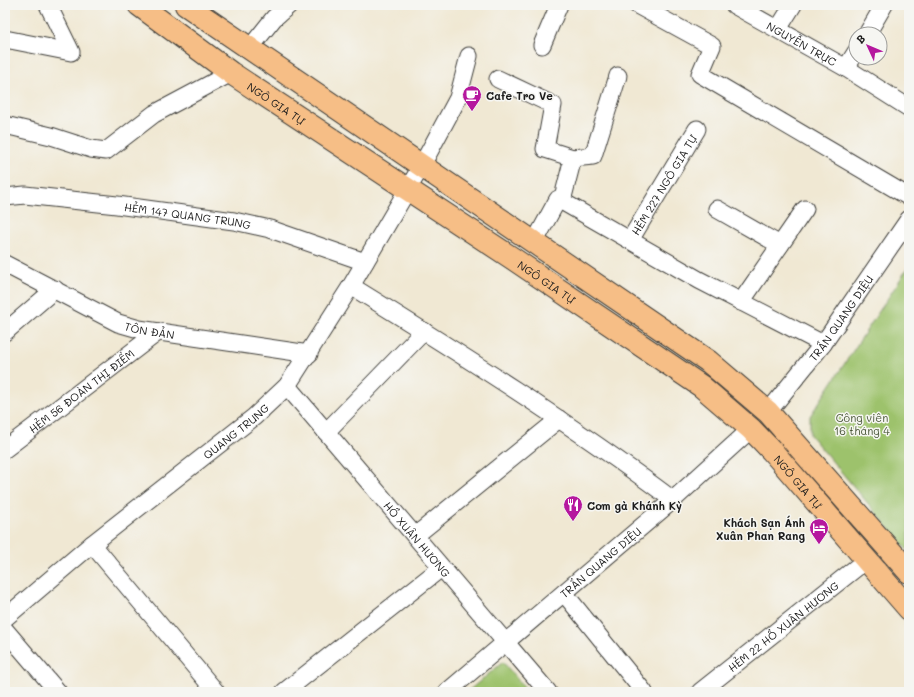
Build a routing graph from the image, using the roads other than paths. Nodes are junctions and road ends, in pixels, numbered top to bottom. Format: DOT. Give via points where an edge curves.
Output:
graph roads {
  1 [pos="48,5"];
  2 [pos="139,5"];
  3 [pos="186,5"];
  4 [pos="289,5"];
  5 [pos="559,5"];
  6 [pos="637,5"];
  7 [pos="734,5"];
  8 [pos="793,5"];
  9 [pos="884,5"];
  10 [pos="872,26"];
  11 [pos="778,29"];
  12 [pos="5,39"];
  13 [pos="542,45"];
  14 [pos="250,48"];
  15 [pos="469,56"];
  16 [pos="848,65"];
  17 [pos="846,68"];
  18 [pos="231,73"];
  19 [pos="618,76"];
  20 [pos="498,79"];
  21 [pos="909,108"];
  22 [pos="5,125"];
  23 [pos="697,129"];
  24 [pos="573,158"];
  25 [pos="422,165"];
  26 [pos="408,191"];
  27 [pos="5,197"];
  28 [pos="909,197"];
  29 [pos="562,201"];
  30 [pos="717,209"];
  31 [pos="805,209"];
  32 [pos="909,219"];
  33 [pos="630,240"];
  34 [pos="534,243"];
  35 [pos="780,245"];
  36 [pos="365,262"];
  37 [pos="5,264"];
  38 [pos="351,286"];
  39 [pos="55,289"];
  40 [pos="741,302"];
  41 [pos="424,331"];
  42 [pos="5,332"];
  43 [pos="158,332"];
  44 [pos="822,344"];
  45 [pos="309,354"];
  46 [pos="287,386"];
  47 [pos="768,412"];
  48 [pos="560,419"];
  49 [pos="751,429"];
  50 [pos="326,432"];
  51 [pos="5,449"];
  52 [pos="673,500"];
  53 [pos="414,536"];
  54 [pos="92,544"];
  55 [pos="866,560"];
  56 [pos="442,568"];
  57 [pos="909,572"];
  58 [pos="564,593"];
  59 [pos="909,609"];
  60 [pos="5,618"];
  61 [pos="5,630"];
  62 [pos="506,643"];
  63 [pos="58,692"];
  64 [pos="216,692"];
  65 [pos="284,692"];
  66 [pos="447,692"];
  67 [pos="548,692"];
  68 [pos="644,692"];
  69 [pos="700,692"];
  1 -- 12 [label="street" via="72,52"];
  2 -- 18 [label="main road, NGÔ GIA TỰ"];
  3 -- 14 [label="main road"];
  4 -- 14 [label="street" via="274,18"];
  5 -- 13 [label="street"];
  6 -- 28 [label="street" via="712,46 700,74"];
  7 -- 11 [label="street, NGUYỄN TRỰC"];
  8 -- 11 [label="street"];
  9 -- 10 [label="street"];
  11 -- 17 [label="street, NGUYỄN TRỰC"];
  14 -- 18 [label="main road"];
  14 -- 25 [label="main road"];
  15 -- 25 [label="street, QUANG TRUNG" via="458,98"];
  16 -- 17 [label="street"];
  17 -- 21 [label="street, NGUYỄN TRỰC"];
  18 -- 22 [label="street" via="154,114 106,151"];
  18 -- 26 [label="main road, NGÔ GIA TỰ"];
  19 -- 24 [label="street" via="593,156"];
  20 -- 24 [label="street" via="552,105 546,149"];
  23 -- 33 [label="street, HẺM 227 NGÔ GIA TỰ"];
  24 -- 29 [label="street"];
  25 -- 26 [label="street, QUANG TRUNG"];
  25 -- 34 [label="main road"];
  26 -- 36 [label="street, QUANG TRUNG"];
  26 -- 49 [label="main road, NGÔ GIA TỰ" via="701,386"];
  27 -- 36 [label="street, HẺM 147 QUANG TRUNG" via="25,195 234,221 270,229"];
  29 -- 33 [label="street"];
  29 -- 34 [label="street" via="558,199"];
  30 -- 35 [label="street"];
  31 -- 35 [label="street"];
  32 -- 44 [label="street, TRẦN QUANG DIỆU"];
  33 -- 40 [label="street"];
  34 -- 47 [label="main road" via="708,361"];
  35 -- 40 [label="street"];
  36 -- 38 [label="street, QUANG TRUNG"];
  37 -- 39 [label="street, TÔN ĐẢN"];
  38 -- 41 [label="street"];
  38 -- 45 [label="street, QUANG TRUNG"];
  39 -- 42 [label="street"];
  39 -- 43 [label="street, TÔN ĐẢN" via="118,323"];
  40 -- 44 [label="street"];
  41 -- 48 [label="street"];
  41 -- 50 [label="street"];
  43 -- 45 [label="street, TÔN ĐẢN"];
  43 -- 51 [label="street, HẺM 56 ĐOÀN THỊ ĐIỂM"];
  44 -- 47 [label="street, TRẦN QUANG DIỆU"];
  45 -- 46 [label="street, QUANG TRUNG"];
  46 -- 50 [label="street, HỒ XUÂN HƯƠNG"];
  46 -- 54 [label="street, QUANG TRUNG" via="254,417"];
  47 -- 49 [label="main road"];
  47 -- 57 [label="main road"];
  48 -- 52 [label="street"];
  48 -- 53 [label="street"];
  49 -- 52 [label="street, TRẦN QUANG DIỆU"];
  49 -- 55 [label="main road, NGÔ GIA TỰ"];
  50 -- 53 [label="street, HỒ XUÂN HƯƠNG"];
  52 -- 58 [label="street, TRẦN QUANG DIỆU"];
  53 -- 56 [label="street, HỒ XUÂN HƯƠNG"];
  54 -- 60 [label="street, QUANG TRUNG"];
  54 -- 64 [label="street"];
  55 -- 59 [label="main road, NGÔ GIA TỰ"];
  55 -- 69 [label="street, HẺM 22 HỒ XUÂN HƯƠNG"];
  56 -- 62 [label="street, HỒ XUÂN HƯƠNG"];
  56 -- 65 [label="street"];
  58 -- 62 [label="street, TRẦN QUANG DIỆU"];
  58 -- 68 [label="street"];
  61 -- 63 [label="street"];
  62 -- 66 [label="street, TRẦN QUANG DIỆU"];
  62 -- 67 [label="street, HỒ XUÂN HƯƠNG"];
}
